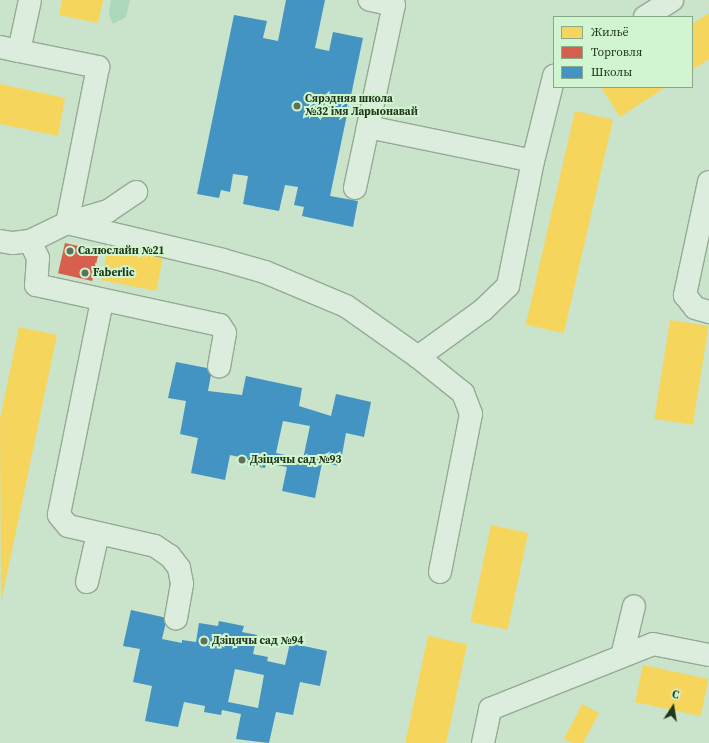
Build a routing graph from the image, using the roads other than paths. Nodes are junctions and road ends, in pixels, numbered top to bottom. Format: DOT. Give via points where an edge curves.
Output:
graph roads {
  1 [pos="30,0"];
  2 [pos="370,0"];
  3 [pos="672,0"];
  4 [pos="647,16"];
  5 [pos="9,49"];
  6 [pos="553,80"];
  7 [pos="368,127"];
  8 [pos="533,161"];
  9 [pos="709,182"];
  10 [pos="355,188"];
  11 [pos="136,192"];
  12 [pos="67,223"];
  13 [pos="30,241"];
  14 [pos="0,242"];
  15 [pos="102,300"];
  16 [pos="709,312"];
  17 [pos="418,357"];
  18 [pos="219,366"];
  19 [pos="98,533"];
  20 [pos="440,572"];
  21 [pos="87,582"];
  22 [pos="634,606"];
  23 [pos="176,618"];
  24 [pos="709,655"];
  25 [pos="622,656"];
  26 [pos="483,743"];
  1 -- 5 [label="lane"];
  2 -- 7 [label="lane" via="394,5"];
  3 -- 4 [label="lane"];
  5 -- 12 [label="lane" via="98,67"];
  6 -- 8 [label="lane"];
  7 -- 8 [label="lane"];
  7 -- 10 [label="lane"];
  8 -- 17 [label="lane" via="508,286 483,310"];
  9 -- 16 [label="lane" via="685,295 694,308"];
  11 -- 12 [label="lane" via="108,211"];
  12 -- 13 [label="lane"];
  12 -- 17 [label="lane" via="265,272 346,306"];
  13 -- 14 [label="lane"];
  13 -- 15 [label="lane" via="38,258 36,285"];
  15 -- 18 [label="lane" via="220,325 225,333"];
  15 -- 19 [label="lane" via="59,515 68,526"];
  17 -- 20 [label="lane" via="463,394 471,414"];
  19 -- 21 [label="lane"];
  19 -- 23 [label="lane" via="155,546 170,556 179,568 182,584"];
  22 -- 25 [label="lane"];
  24 -- 25 [label="lane" via="653,644"];
  25 -- 26 [label="lane" via="490,709"];
}
